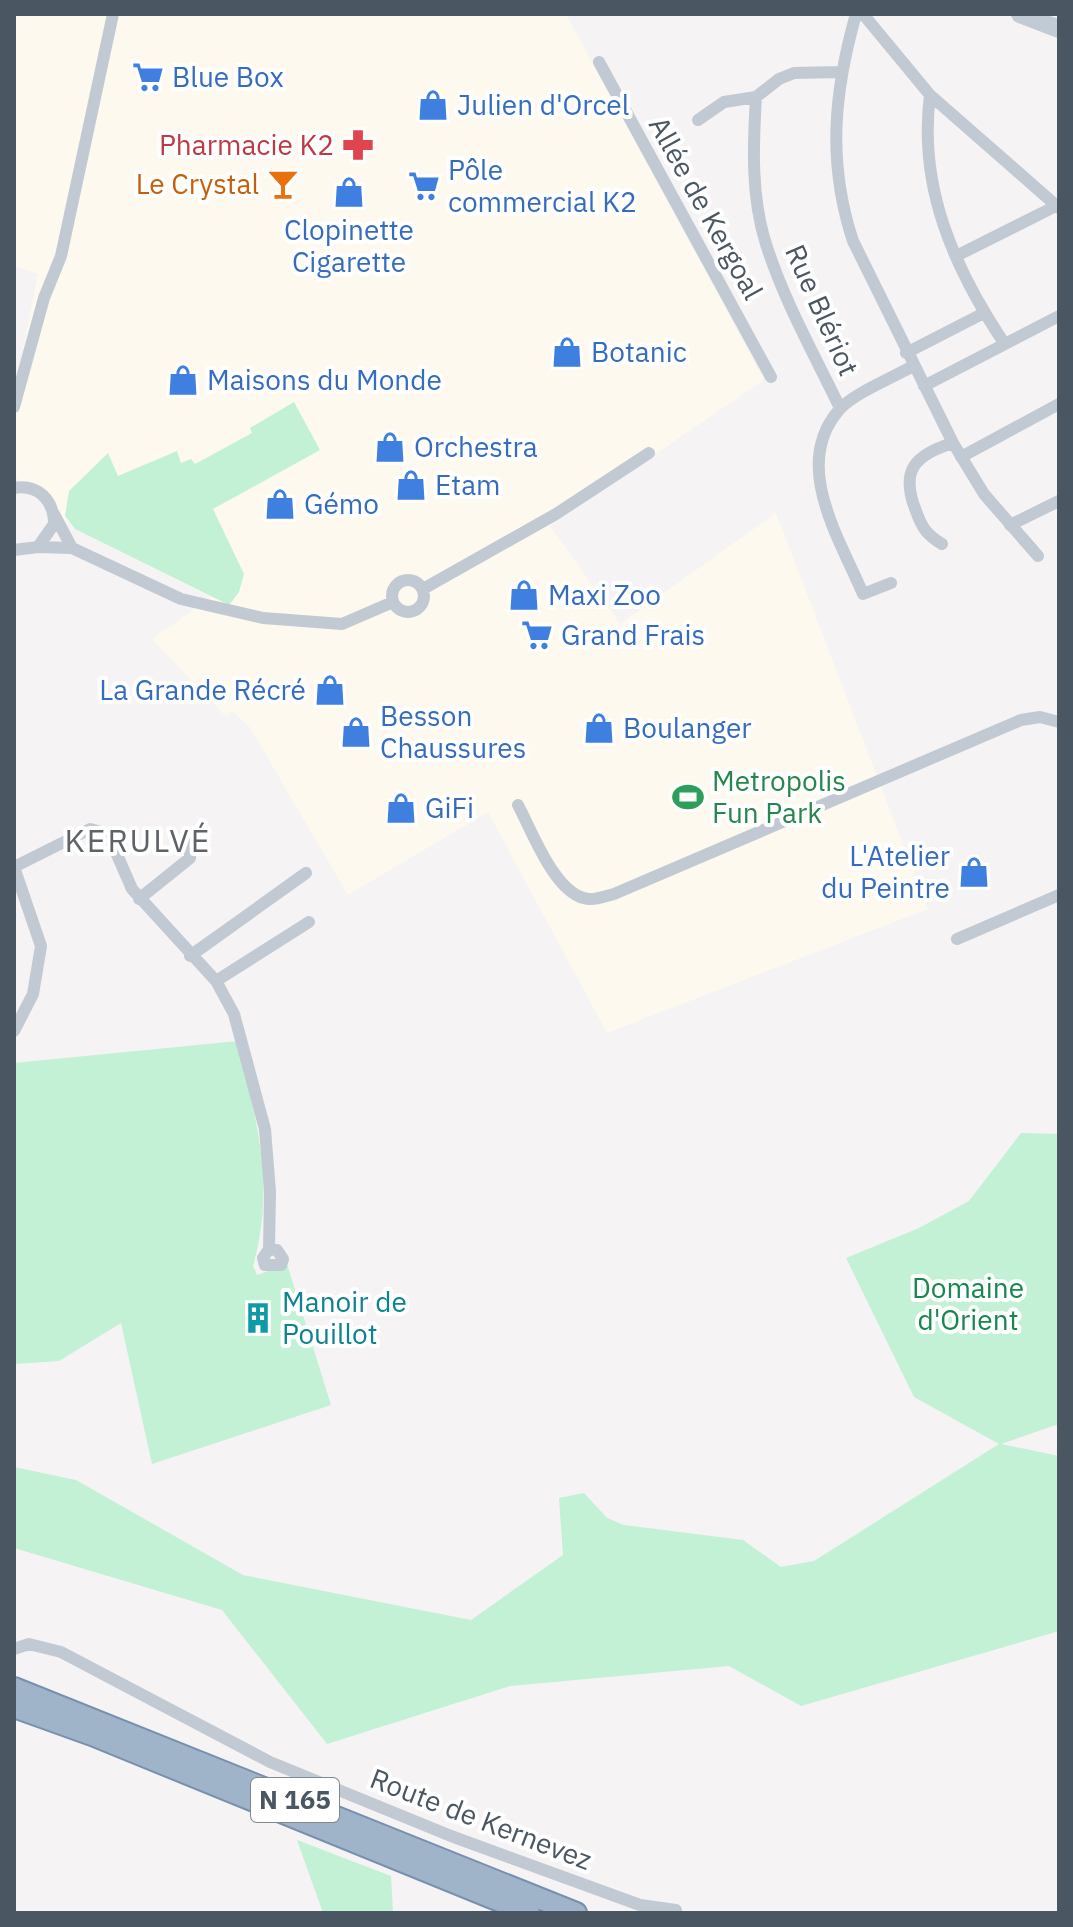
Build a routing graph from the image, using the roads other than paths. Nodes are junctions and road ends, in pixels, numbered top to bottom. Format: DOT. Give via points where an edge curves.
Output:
graph roads {
  1 [pos="113,14"];
  2 [pos="856,14"];
  3 [pos="863,14"];
  4 [pos="1020,14"];
  5 [pos="1059,29"];
  6 [pos="599,62"];
  7 [pos="840,72"];
  8 [pos="930,95"];
  9 [pos="756,97"];
  10 [pos="698,120"];
  11 [pos="1058,207"];
  12 [pos="956,256"];
  13 [pos="984,313"];
  14 [pos="1058,318"];
  15 [pos="1004,343"];
  16 [pos="906,353"];
  17 [pos="913,366"];
  18 [pos="771,377"];
  19 [pos="924,386"];
  20 [pos="1059,404"];
  21 [pos="14,407"];
  22 [pos="840,408"];
  23 [pos="953,443"];
  24 [pos="649,453"];
  25 [pos="961,457"];
  26 [pos="15,487"];
  27 [pos="1059,501"];
  28 [pos="54,514"];
  29 [pos="1010,525"];
  30 [pos="942,544"];
  31 [pos="38,547"];
  32 [pos="72,548"];
  33 [pos="14,550"];
  34 [pos="1038,556"];
  35 [pos="891,583"];
  36 [pos="423,589"];
  37 [pos="393,602"];
  38 [pos="1059,722"];
  39 [pos="518,805"];
  40 [pos="190,840"];
  41 [pos="14,867"];
  42 [pos="306,873"];
  43 [pos="1059,895"];
  44 [pos="139,899"];
  45 [pos="309,922"];
  46 [pos="957,939"];
  47 [pos="190,956"];
  48 [pos="216,981"];
  49 [pos="14,1031"];
  50 [pos="269,1249"];
  51 [pos="14,1649"];
  52 [pos="14,1688"];
  53 [pos="14,1707"];
  54 [pos="676,1910"];
  55 [pos="529,1913"];
  56 [pos="576,1913"];
  1 -- 21 [label="street" via="61,256"];
  2 -- 7 [label="street"];
  3 -- 8 [label="street"];
  4 -- 5 [label="main road"];
  6 -- 18 [label="street, Allée de Kergoal"];
  7 -- 9 [label="street" via="794,73"];
  7 -- 16 [label="street" via="835,140 846,219"];
  8 -- 11 [label="street"];
  8 -- 12 [label="street" via="927,154 933,193"];
  9 -- 10 [label="street" via="724,102"];
  9 -- 22 [label="street, Rue Blériot" via="756,193 765,242"];
  11 -- 12 [label="street"];
  12 -- 13 [label="street"];
  13 -- 15 [label="street"];
  13 -- 16 [label="street"];
  14 -- 15 [label="street"];
  15 -- 19 [label="street"];
  16 -- 17 [label="street"];
  17 -- 19 [label="street"];
  17 -- 22 [label="street"];
  19 -- 23 [label="street"];
  20 -- 25 [label="street"];
  22 -- 35 [label="street, Rue Blériot" via="823,435 823,500 863,594"];
  23 -- 25 [label="street"];
  23 -- 30 [label="street" via="931,450 908,475 910,496 926,534"];
  24 -- 36 [label="street" via="556,514"];
  25 -- 29 [label="street"];
  26 -- 28 [label="street" via="41,493"];
  27 -- 29 [label="street"];
  28 -- 31 [label="street" via="51,533"];
  28 -- 32 [label="street"];
  29 -- 34 [label="street"];
  31 -- 32 [label="street"];
  31 -- 33 [label="street"];
  32 -- 37 [label="street" via="181,599 233,614 342,624"];
  36 -- 37 [label="street" via="423,601 414,611 401,611"];
  36 -- 37 [label="street" via="416,581 401,580 392,592"];
  38 -- 39 [label="street" via="1021,720 614,894 590,899 573,894 558,880"];
  40 -- 44 [label="street" via="190,858"];
  41 -- 44 [label="street" via="79,833 100,830 114,844"];
  41 -- 49 [label="street" via="41,946 33,994"];
  42 -- 47 [label="street"];
  43 -- 46 [label="street"];
  44 -- 47 [label="street"];
  45 -- 48 [label="street"];
  47 -- 48 [label="street"];
  48 -- 50 [label="street" via="245,1047 265,1129"];
  51 -- 54 [label="street, Route de Kernevez" via="29,1644 61,1652 270,1762 640,1905"];
  52 -- 56 [label="highway, N 165"];
  53 -- 55 [label="highway, N 165"];
}
